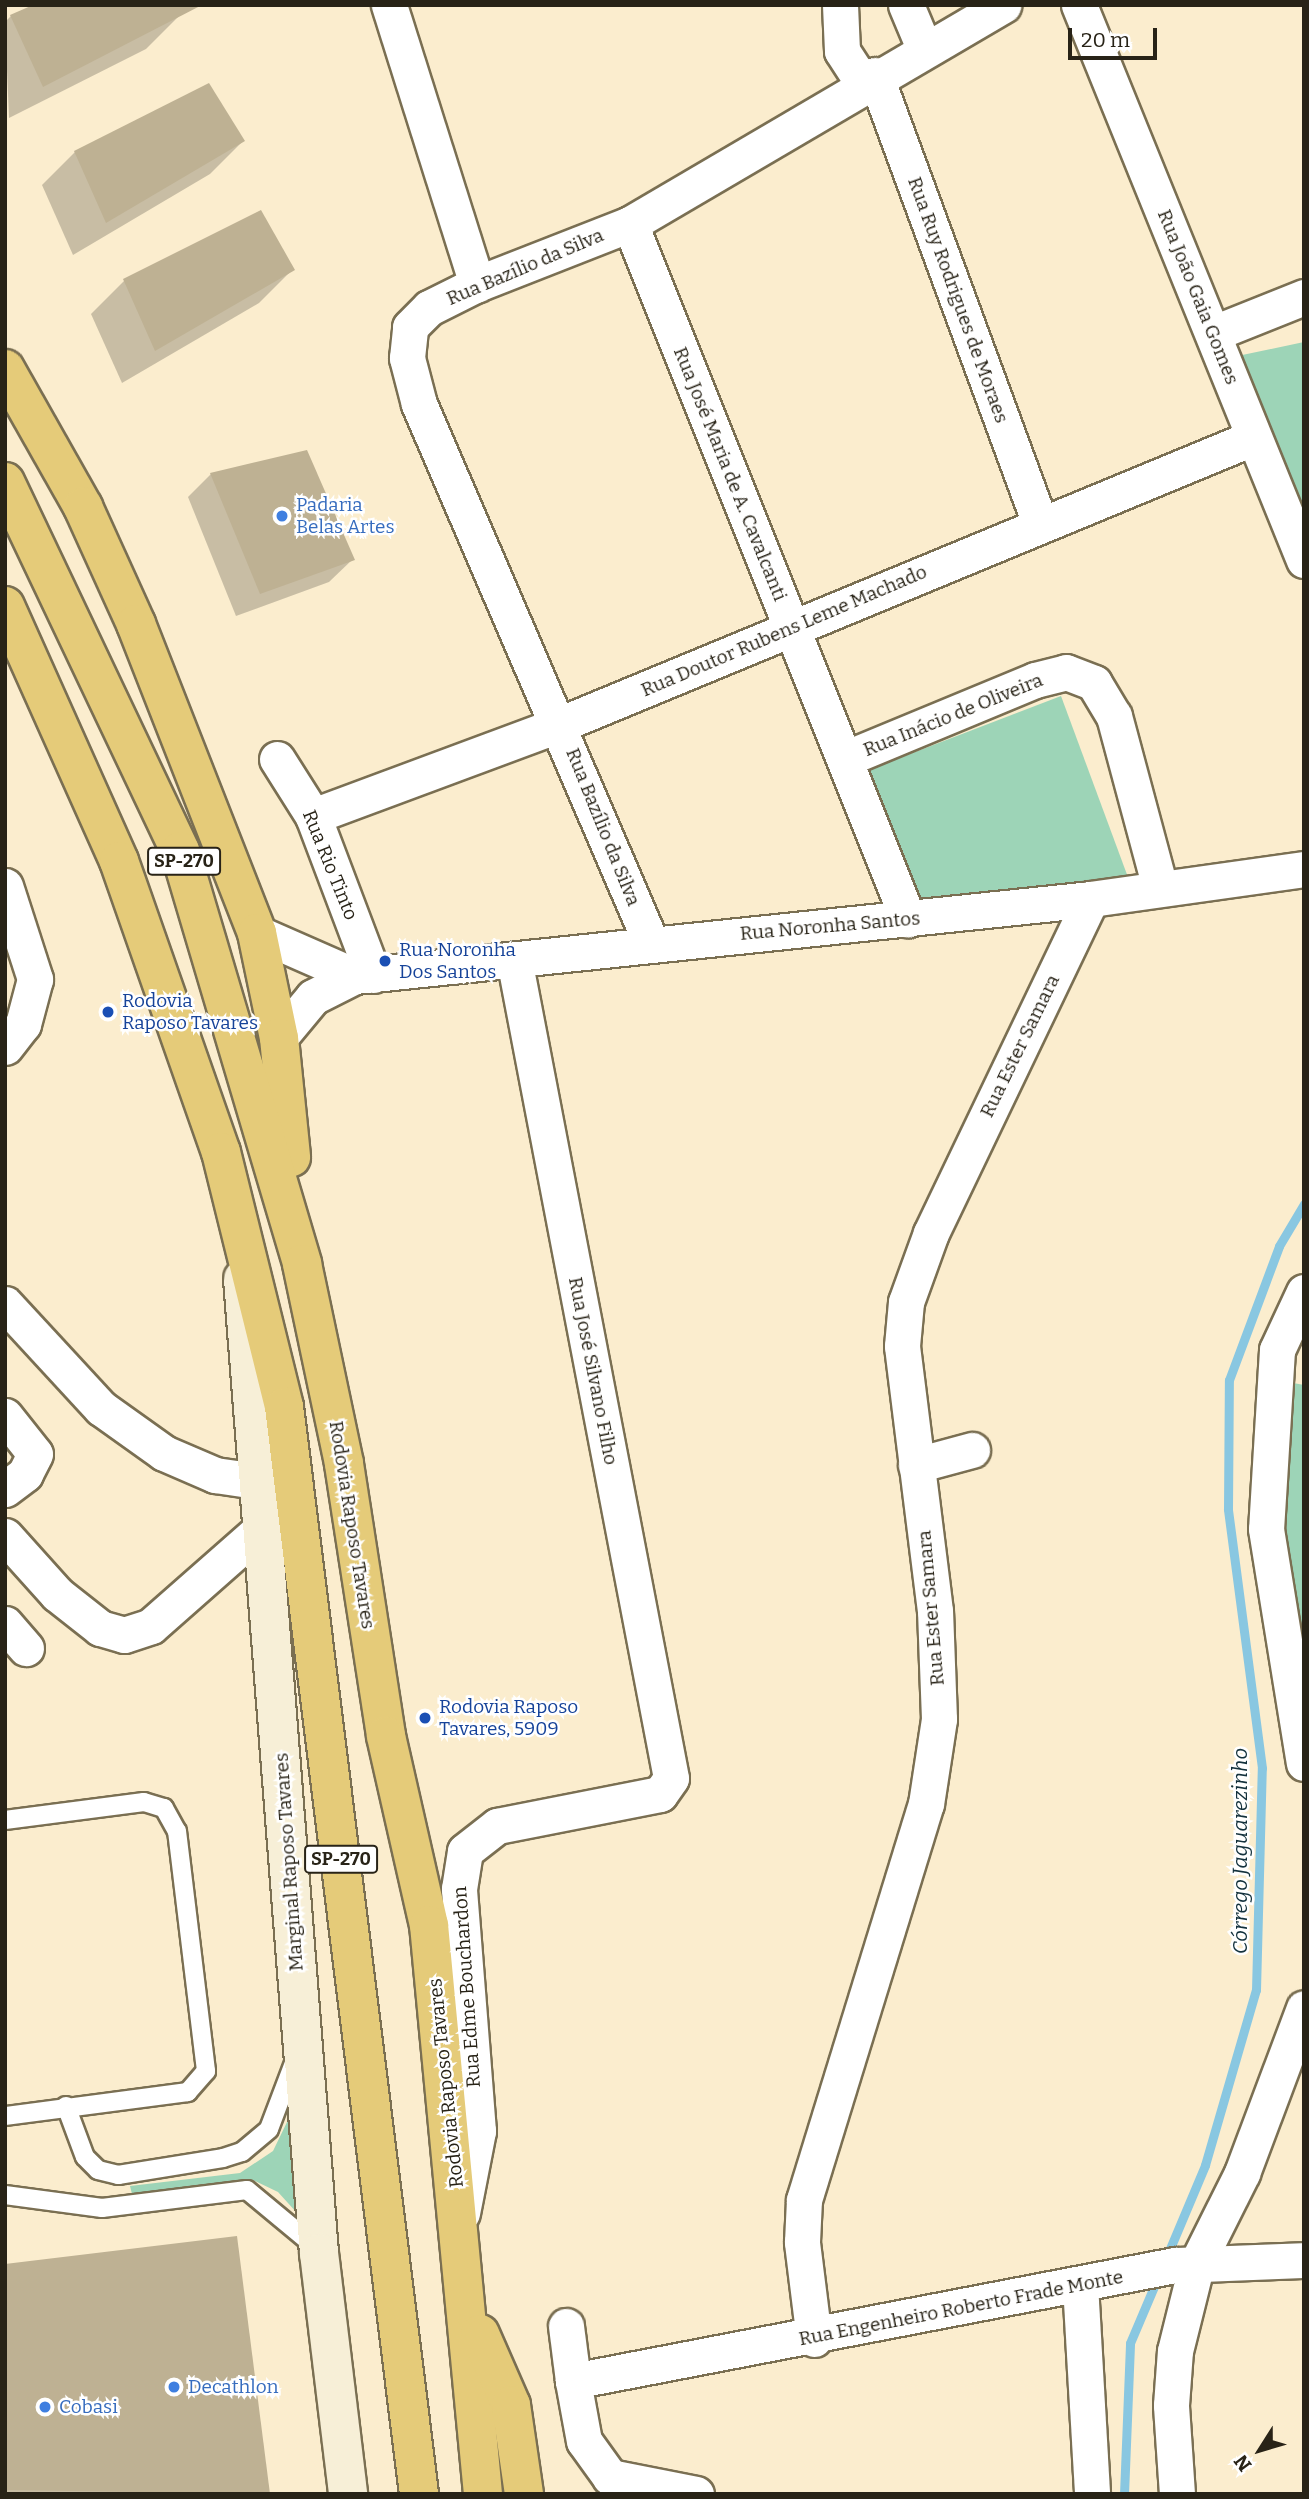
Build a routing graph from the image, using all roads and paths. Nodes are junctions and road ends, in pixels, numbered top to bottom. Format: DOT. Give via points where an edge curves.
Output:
graph roads {
  1 [pos="389,5"];
  2 [pos="841,5"];
  3 [pos="906,5"];
  4 [pos="1003,5"];
  5 [pos="1085,20"];
  6 [pos="924,48"];
  7 [pos="869,79"];
  8 [pos="630,224"];
  9 [pos="477,284"];
  10 [pos="1304,296"];
  11 [pos="1214,332"];
  12 [pos="5,369"];
  13 [pos="1252,439"];
  14 [pos="5,482"];
  15 [pos="1040,524"];
  16 [pos="1304,561"];
  17 [pos="5,606"];
  18 [pos="791,627"];
  19 [pos="561,724"];
  20 [pos="847,758"];
  21 [pos="277,759"];
  22 [pos="313,816"];
  23 [pos="1304,869"];
  24 [pos="5,886"];
  25 [pos="1160,888"];
  26 [pos="1091,899"];
  27 [pos="908,919"];
  28 [pos="257,933"];
  29 [pos="651,943"];
  30 [pos="515,964"];
  31 [pos="364,976"];
  32 [pos="279,1038"];
  33 [pos="5,1047"];
  34 [pos="240,1228"];
  35 [pos="302,1264"];
  36 [pos="1304,1292"];
  37 [pos="5,1304"];
  38 [pos="5,1416"];
  39 [pos="972,1450"];
  40 [pos="916,1465"];
  41 [pos="256,1481"];
  42 [pos="5,1489"];
  43 [pos="261,1529"];
  44 [pos="5,1536"];
  45 [pos="1304,1763"];
  46 [pos="671,1778"];
  47 [pos="5,1819"];
  48 [pos="1304,2008"];
  49 [pos="303,2040"];
  50 [pos="66,2106"];
  51 [pos="5,2116"];
  52 [pos="5,2195"];
  53 [pos="461,2223"];
  54 [pos="319,2253"];
  55 [pos="1304,2260"];
  56 [pos="1186,2264"];
  57 [pos="1096,2281"];
  58 [pos="466,2303"];
  59 [pos="566,2326"];
  60 [pos="814,2339"];
  61 [pos="573,2381"];
  62 [pos="348,2494"];
  63 [pos="419,2494"];
  64 [pos="483,2494"];
  65 [pos="524,2494"];
  66 [pos="696,2494"];
  67 [pos="1092,2494"];
  68 [pos="1177,2494"];
  1 -- 9 [label="street"];
  2 -- 7 [label="street, Rua Ruy Rodrigues de Moraes" via="842,51"];
  3 -- 6 [label="street"];
  4 -- 6 [label="street, Rua Bazílio da Silva"];
  5 -- 11 [label="street, Rua João Gaia Gomes"];
  6 -- 7 [label="street, Rua Bazílio da Silva"];
  7 -- 8 [label="street, Rua Bazílio da Silva"];
  7 -- 15 [label="street, Rua Ruy Rodrigues de Moraes"];
  8 -- 9 [label="street, Rua Bazílio da Silva"];
  8 -- 18 [label="street, Rua José Maria de A. Cavalcanti"];
  9 -- 19 [label="street, Rua Bazílio da Silva" via="429,308 410,327 407,358 419,404"];
  10 -- 11 [label="street"];
  11 -- 13 [label="street, Rua João Gaia Gomes"];
  12 -- 28 [label="highway" via="83,507 136,624"];
  13 -- 15 [label="street, Rua Doutor Rubens Leme Machado"];
  13 -- 16 [label="street, Rua João Gaia Gomes"];
  14 -- 35 [label="highway, Rodovia Raposo Tavares / SP-270" via="180,852"];
  15 -- 18 [label="street, Rua Doutor Rubens Leme Machado"];
  17 -- 34 [label="highway, SP-270" via="119,861 220,1152"];
  18 -- 19 [label="street, Rua Doutor Rubens Leme Machado"];
  18 -- 20 [label="street, Rua José Maria de A. Cavalcanti"];
  19 -- 22 [label="street, Rua Doutor Rubens Leme Machado"];
  19 -- 29 [label="street, Rua Bazílio da Silva"];
  20 -- 25 [label="street, Rua Inácio de Oliveira" via="1035,680 1066,672 1094,683 1114,716"];
  20 -- 27 [label="street, Rua José Maria de A. Cavalcanti"];
  21 -- 22 [label="street, Rua Rio Tinto"];
  22 -- 31 [label="street, Rua Rio Tinto"];
  23 -- 25 [label="street, Rua Noronha Santos"];
  24 -- 33 [label="street" via="35,979 23,1024"];
  25 -- 26 [label="street, Rua Noronha Santos"];
  26 -- 27 [label="street, Rua Noronha Santos"];
  26 -- 40 [label="street, Rua Ester Samara" via="931,1233 906,1302 902,1346"];
  27 -- 29 [label="street, Rua Noronha Santos"];
  28 -- 31 [label="street, Rua Noronha Santos"];
  28 -- 32 [label="highway"];
  29 -- 30 [label="street, Rua Noronha Santos"];
  30 -- 31 [label="street, Rua Noronha Santos"];
  30 -- 46 [label="street, Rua José Silvano Filho"];
  31 -- 32 [label="street, Rua Noronha Santos" via="313,998"];
  32 -- 35 [label="highway"];
  34 -- 41 [label="main road, Marginal Raposo Tavares"];
  34 -- 63 [label="highway, SP-270" via="284,1407 308,1575"];
  35 -- 53 [label="highway, Rodovia Raposo Tavares / SP-270" via="344,1464 386,1736 429,1925"];
  36 -- 45 [label="street" via="1277,1350 1266,1529"];
  37 -- 41 [label="street" via="101,1408 164,1453 215,1475"];
  38 -- 42 [label="street" via="35,1454 25,1474"];
  39 -- 40 [label="street"];
  40 -- 60 [label="street, Rua Ester Samara" via="935,1611 939,1719 926,1804 804,2200 802,2242"];
  41 -- 43 [label="main road, Marginal Raposo Tavares"];
  43 -- 44 [label="street" via="151,1626 124,1635 100,1628 57,1594"];
  43 -- 49 [label="main road, Marginal Raposo Tavares"];
  46 -- 53 [label="street, Rua Edme Bouchardon" via="660,1794 497,1826 465,1851 458,1889 478,2131"];
  47 -- 50 [label="lane" via="144,1802 164,1808 177,1830 206,2071 188,2092"];
  48 -- 56 [label="street" via="1242,2173"];
  49 -- 50 [label="lane" via="269,2129 242,2152 223,2158 118,2175 98,2170 85,2157"];
  49 -- 54 [label="main road, Marginal Raposo Tavares"];
  50 -- 51 [label="lane"];
  52 -- 54 [label="lane" via="102,2208 247,2190 273,2206"];
  53 -- 58 [label="highway, Rodovia Raposo Tavares / SP-270"];
  54 -- 62 [label="main road, Marginal Raposo Tavares"];
  55 -- 56 [label="street, Rua Engenheiro Roberto Frade Monte"];
  56 -- 57 [label="street, Rua Engenheiro Roberto Frade Monte"];
  56 -- 68 [label="street" via="1171,2405"];
  57 -- 60 [label="street, Rua Engenheiro Roberto Frade Monte"];
  57 -- 67 [label="street"];
  58 -- 64 [label="highway, Rodovia Raposo Tavares / SP-270"];
  58 -- 65 [label="highway" via="511,2405"];
  59 -- 61 [label="street"];
  60 -- 61 [label="street, Rua Engenheiro Roberto Frade Monte" via="619,2369"];
  61 -- 66 [label="street" via="592,2458 610,2477"];
}
